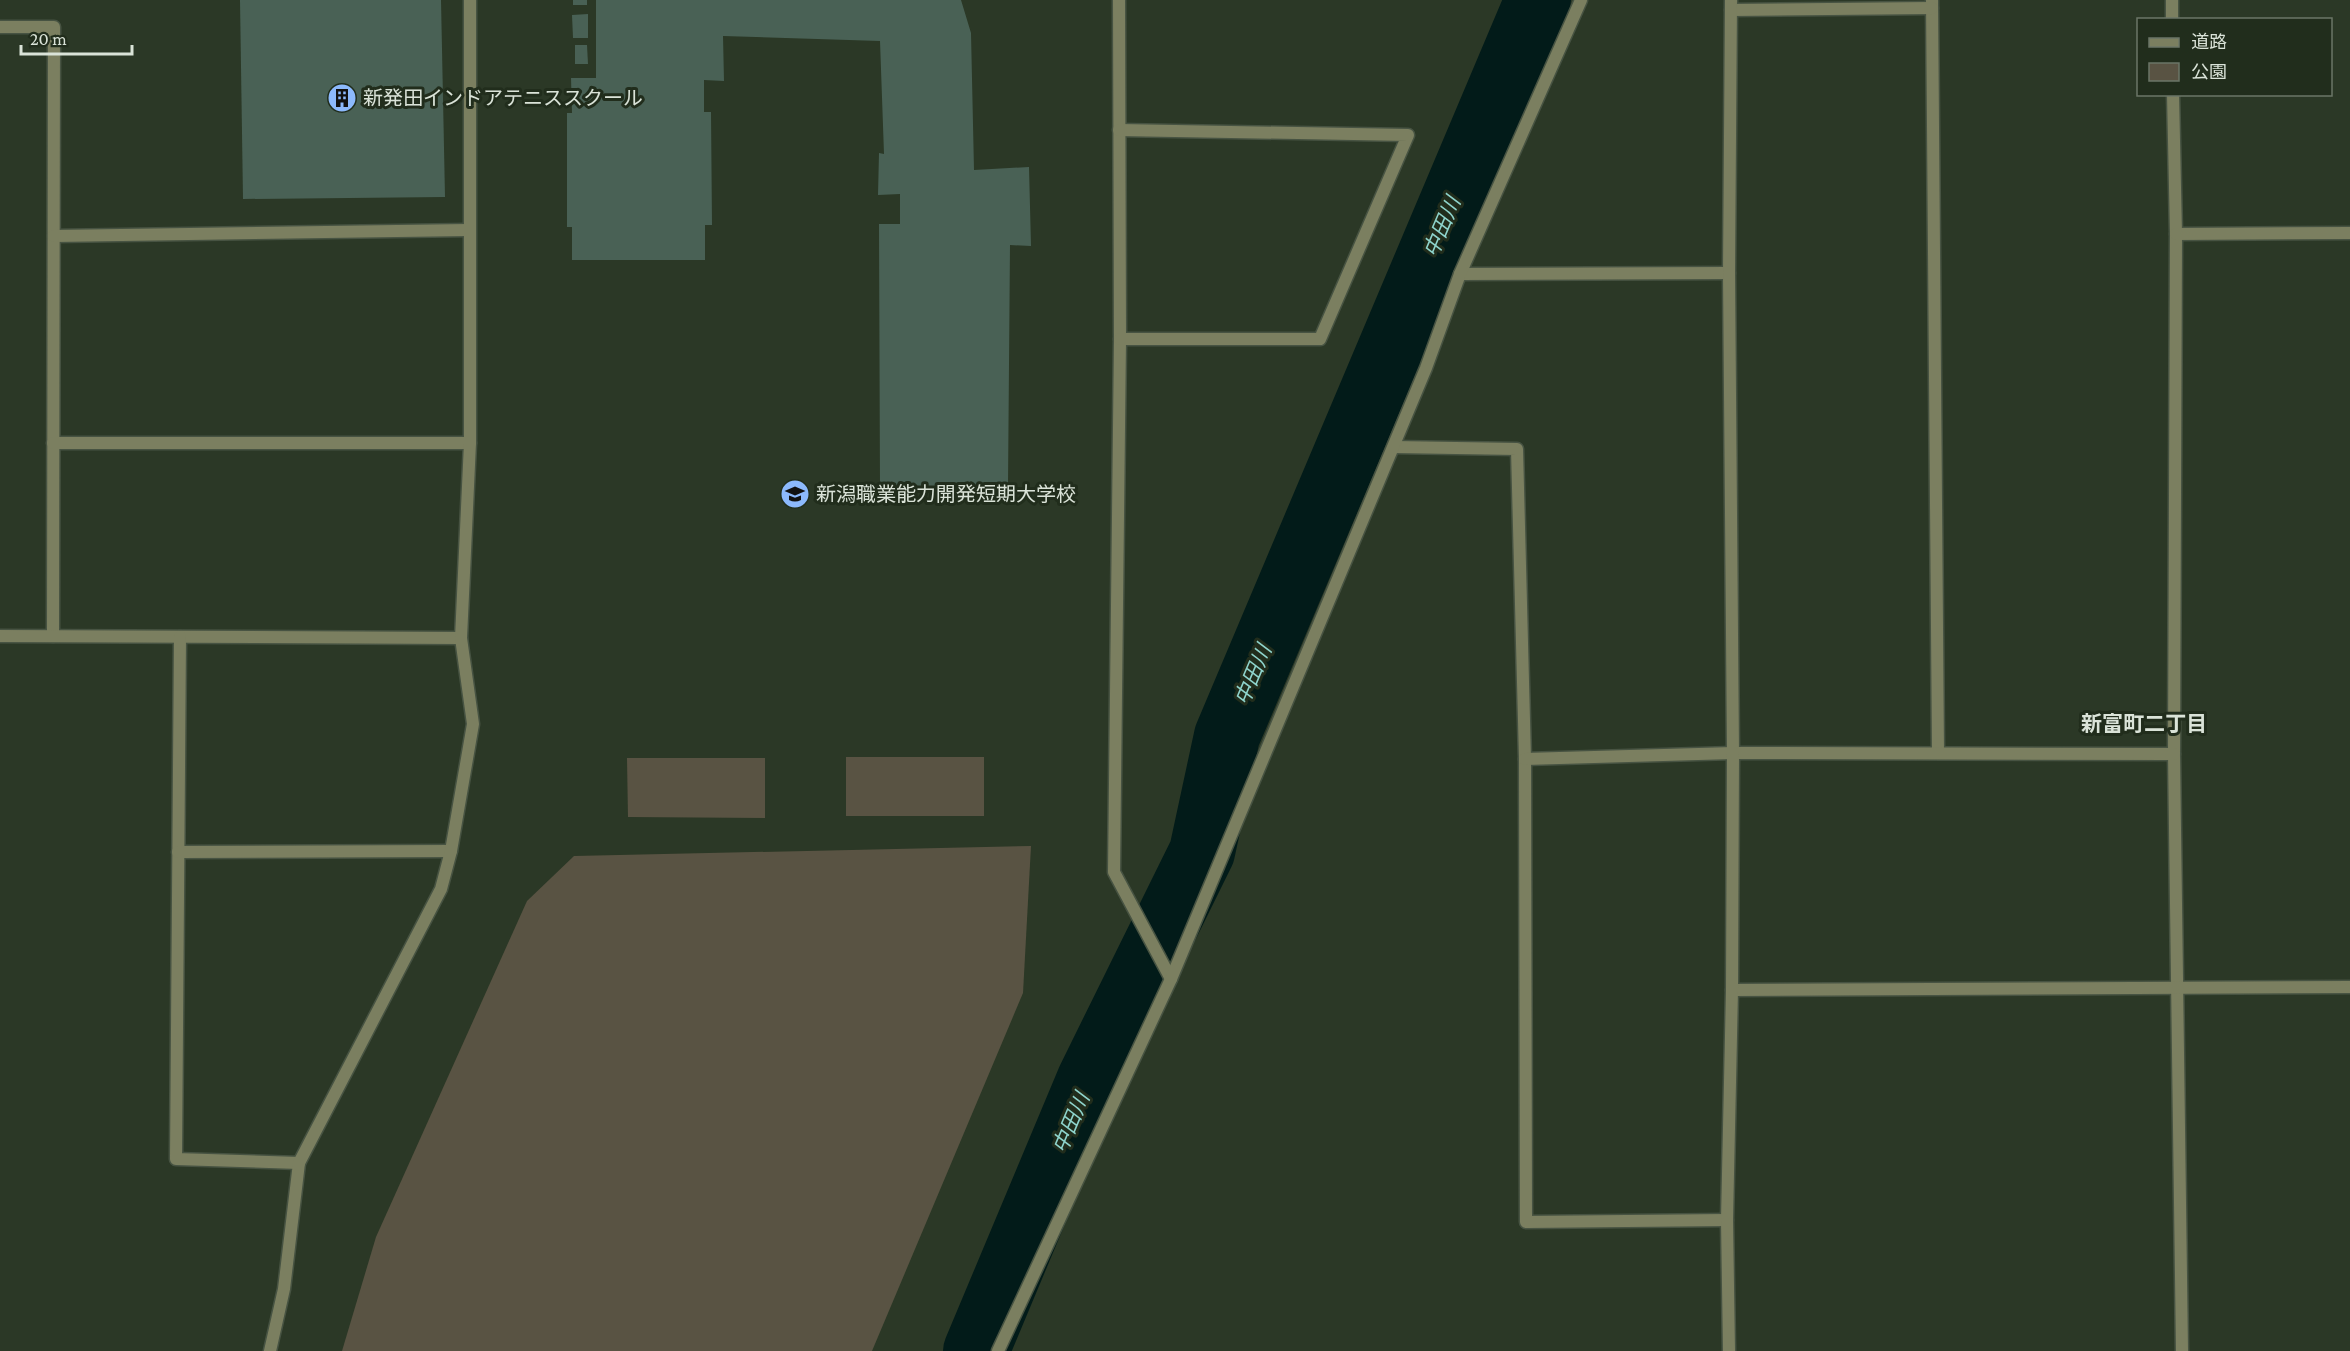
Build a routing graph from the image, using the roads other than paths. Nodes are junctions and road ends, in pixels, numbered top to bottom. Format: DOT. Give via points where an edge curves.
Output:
graph roads {
  1 [pos="470,0"];
  2 [pos="1119,0"];
  3 [pos="1581,0"];
  4 [pos="2172,0"];
  5 [pos="1932,4"];
  6 [pos="1731,5"];
  7 [pos="2172,18"];
  8 [pos="0,27"];
  9 [pos="2173,96"];
  10 [pos="1119,130"];
  11 [pos="469,230"];
  12 [pos="2350,233"];
  13 [pos="2176,234"];
  14 [pos="54,236"];
  15 [pos="1729,273"];
  16 [pos="1460,274"];
  17 [pos="1120,339"];
  18 [pos="53,443"];
  19 [pos="470,443"];
  20 [pos="1394,447"];
  21 [pos="0,636"];
  22 [pos="53,636"];
  23 [pos="180,637"];
  24 [pos="461,638"];
  25 [pos="1938,752"];
  26 [pos="1733,753"];
  27 [pos="2174,754"];
  28 [pos="1525,759"];
  29 [pos="451,851"];
  30 [pos="178,852"];
  31 [pos="1171,980"];
  32 [pos="2350,987"];
  33 [pos="2176,988"];
  34 [pos="1732,990"];
  35 [pos="299,1163"];
  36 [pos="1726,1220"];
  37 [pos="270,1351"];
  38 [pos="998,1351"];
  39 [pos="1729,1351"];
  40 [pos="2182,1351"];
  1 -- 11 [label="street"];
  2 -- 10 [label="street"];
  3 -- 16 [label="street"];
  4 -- 7 [label="street"];
  5 -- 6 [label="street"];
  5 -- 25 [label="street"];
  6 -- 15 [label="street"];
  8 -- 14 [label="street" via="54,27"];
  9 -- 13 [label="street"];
  10 -- 17 [label="street"];
  10 -- 17 [label="street" via="1408,135 1320,339"];
  11 -- 14 [label="street"];
  11 -- 19 [label="street"];
  12 -- 13 [label="street"];
  13 -- 27 [label="street"];
  14 -- 18 [label="street"];
  15 -- 16 [label="street"];
  15 -- 26 [label="street"];
  16 -- 20 [label="street"];
  17 -- 31 [label="street" via="1114,872"];
  18 -- 19 [label="street"];
  18 -- 22 [label="street"];
  19 -- 24 [label="street"];
  20 -- 28 [label="street" via="1517,449"];
  20 -- 31 [label="street"];
  21 -- 22 [label="street"];
  22 -- 23 [label="street"];
  23 -- 24 [label="street"];
  23 -- 30 [label="street"];
  24 -- 29 [label="street" via="473,724"];
  25 -- 26 [label="street"];
  25 -- 27 [label="street"];
  26 -- 28 [label="street"];
  26 -- 34 [label="street"];
  27 -- 33 [label="street"];
  28 -- 36 [label="street" via="1526,1222"];
  29 -- 30 [label="street"];
  29 -- 35 [label="street" via="441,889"];
  30 -- 35 [label="street" via="176,1159"];
  31 -- 38 [label="street"];
  32 -- 33 [label="street"];
  33 -- 34 [label="street"];
  33 -- 40 [label="street"];
  34 -- 36 [label="street"];
  35 -- 37 [label="street" via="284,1289"];
  36 -- 39 [label="street"];
}
